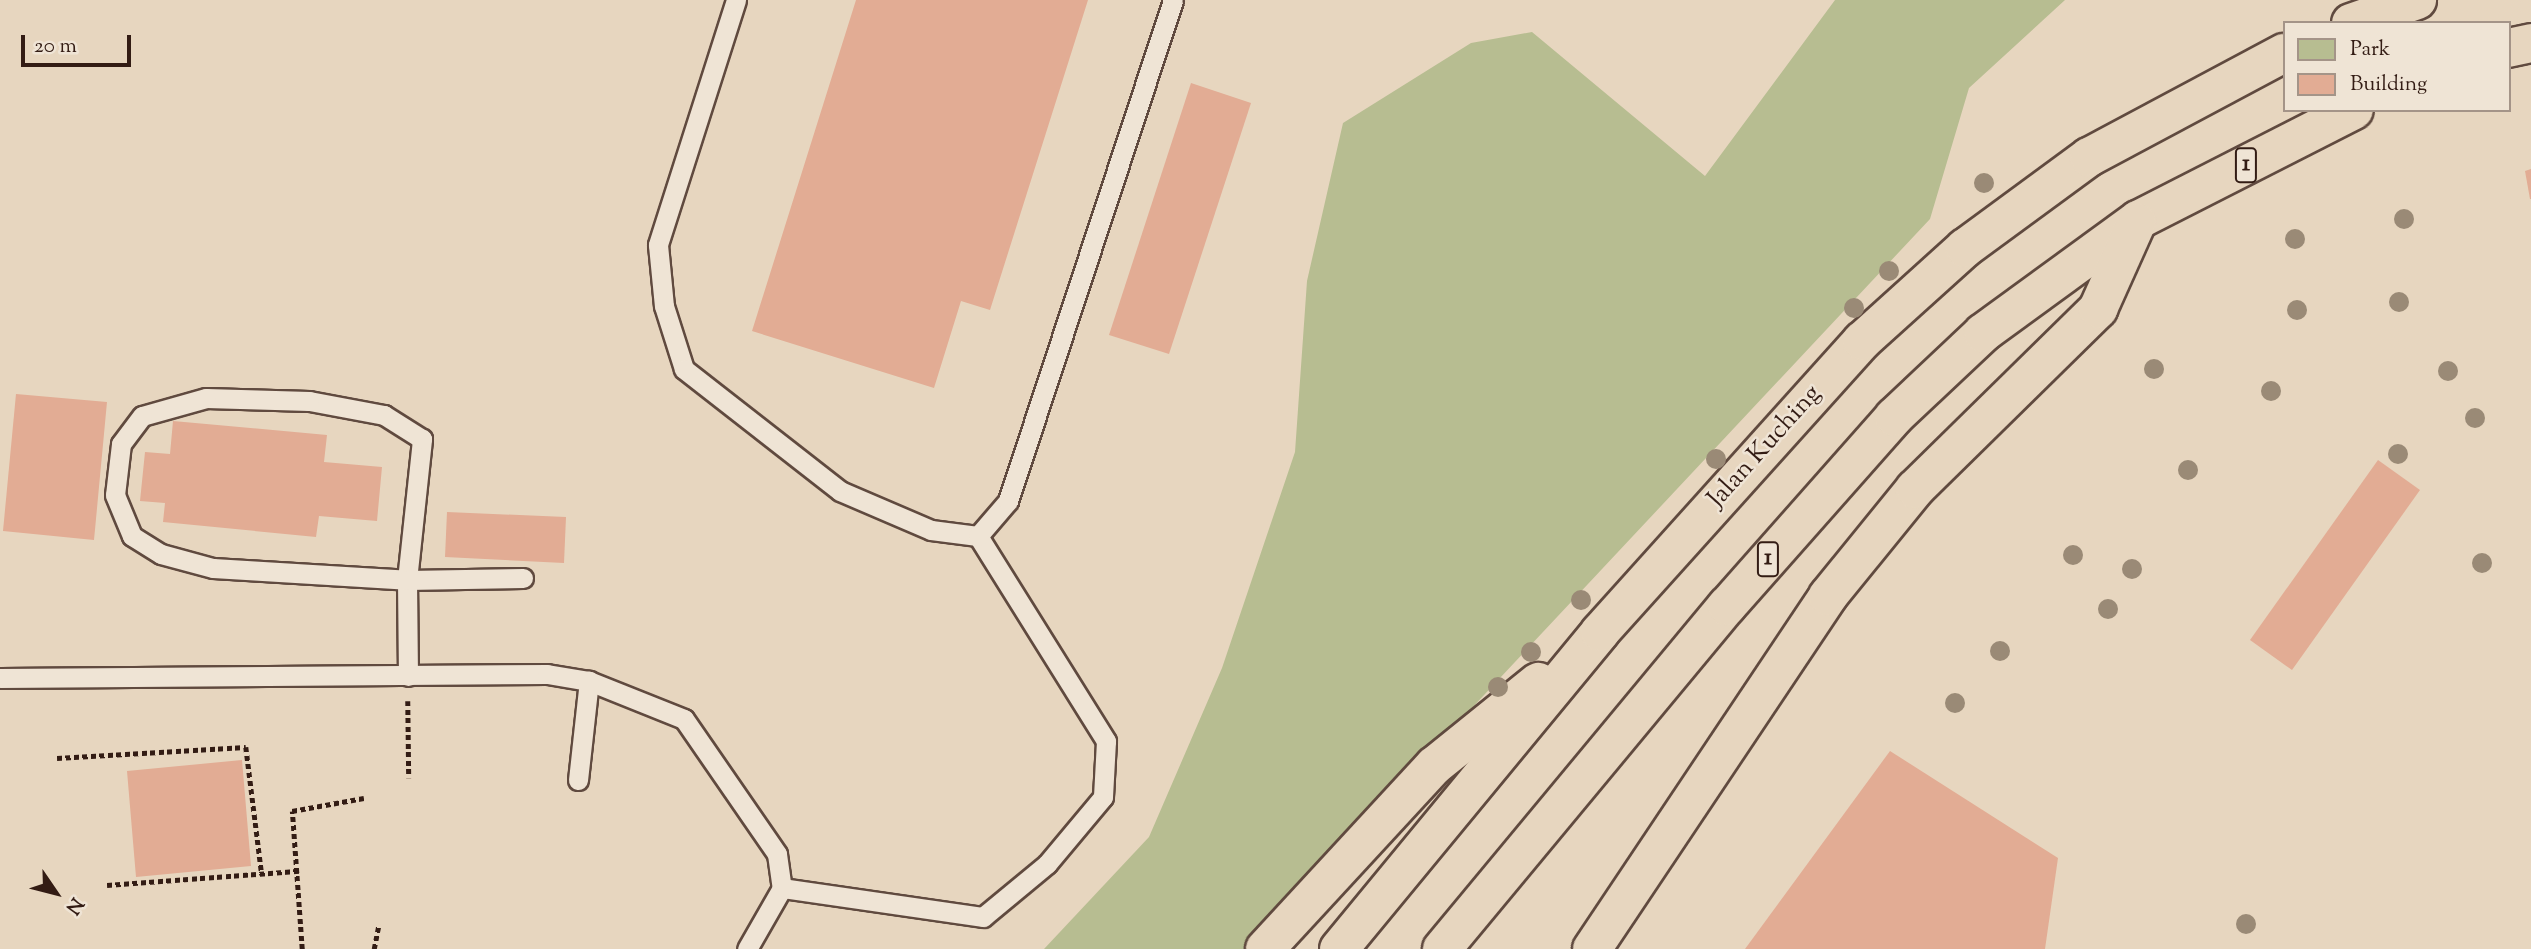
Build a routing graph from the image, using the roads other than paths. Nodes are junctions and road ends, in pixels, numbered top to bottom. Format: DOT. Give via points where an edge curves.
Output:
graph roads {
  1 [pos="736,0"];
  2 [pos="1174,0"];
  3 [pos="2417,0"];
  4 [pos="2357,21"];
  5 [pos="2531,43"];
  6 [pos="2510,48"];
  7 [pos="2282,54"];
  8 [pos="2350,112"];
  9 [pos="2138,220"];
  10 [pos="978,536"];
  11 [pos="523,578"];
  12 [pos="407,580"];
  13 [pos="1600,632"];
  14 [pos="408,676"];
  15 [pos="0,678"];
  16 [pos="589,681"];
  17 [pos="578,780"];
  18 [pos="782,888"];
  19 [pos="1443,948"];
  20 [pos="747,949"];
  21 [pos="1265,949"];
  22 [pos="1339,949"];
  23 [pos="1592,949"];
  1 -- 10 [label="lane" via="658,245 664,306 684,369 839,491 931,530"];
  2 -- 10 [label="lane" via="1008,501"];
  3 -- 4 [label="highway"];
  5 -- 6 [label="highway"];
  7 -- 13 [label="highway, Jalan Kuching" via="2089,157 1965,248 1862,341"];
  8 -- 9 [label="highway, 1"];
  9 -- 19 [label="highway, 1" via="1983,333 1894,417"];
  9 -- 23 [label="highway" via="2098,309 1915,489 1845,575"];
  10 -- 18 [label="lane" via="1106,741 1103,797 1047,864 983,917"];
  11 -- 12 [label="lane"];
  12 -- 12 [label="lane" via="213,568 162,554 132,536 115,495 121,443 142,416 206,398 309,401 384,415 422,439"];
  12 -- 14 [label="lane"];
  13 -- 21 [label="highway" via="1434,766"];
  13 -- 22 [label="highway, Jalan Kuching"];
  14 -- 15 [label="lane"];
  14 -- 16 [label="lane" via="547,674"];
  16 -- 17 [label="lane"];
  16 -- 18 [label="lane" via="684,719 777,854"];
  18 -- 20 [label="lane"];
}
